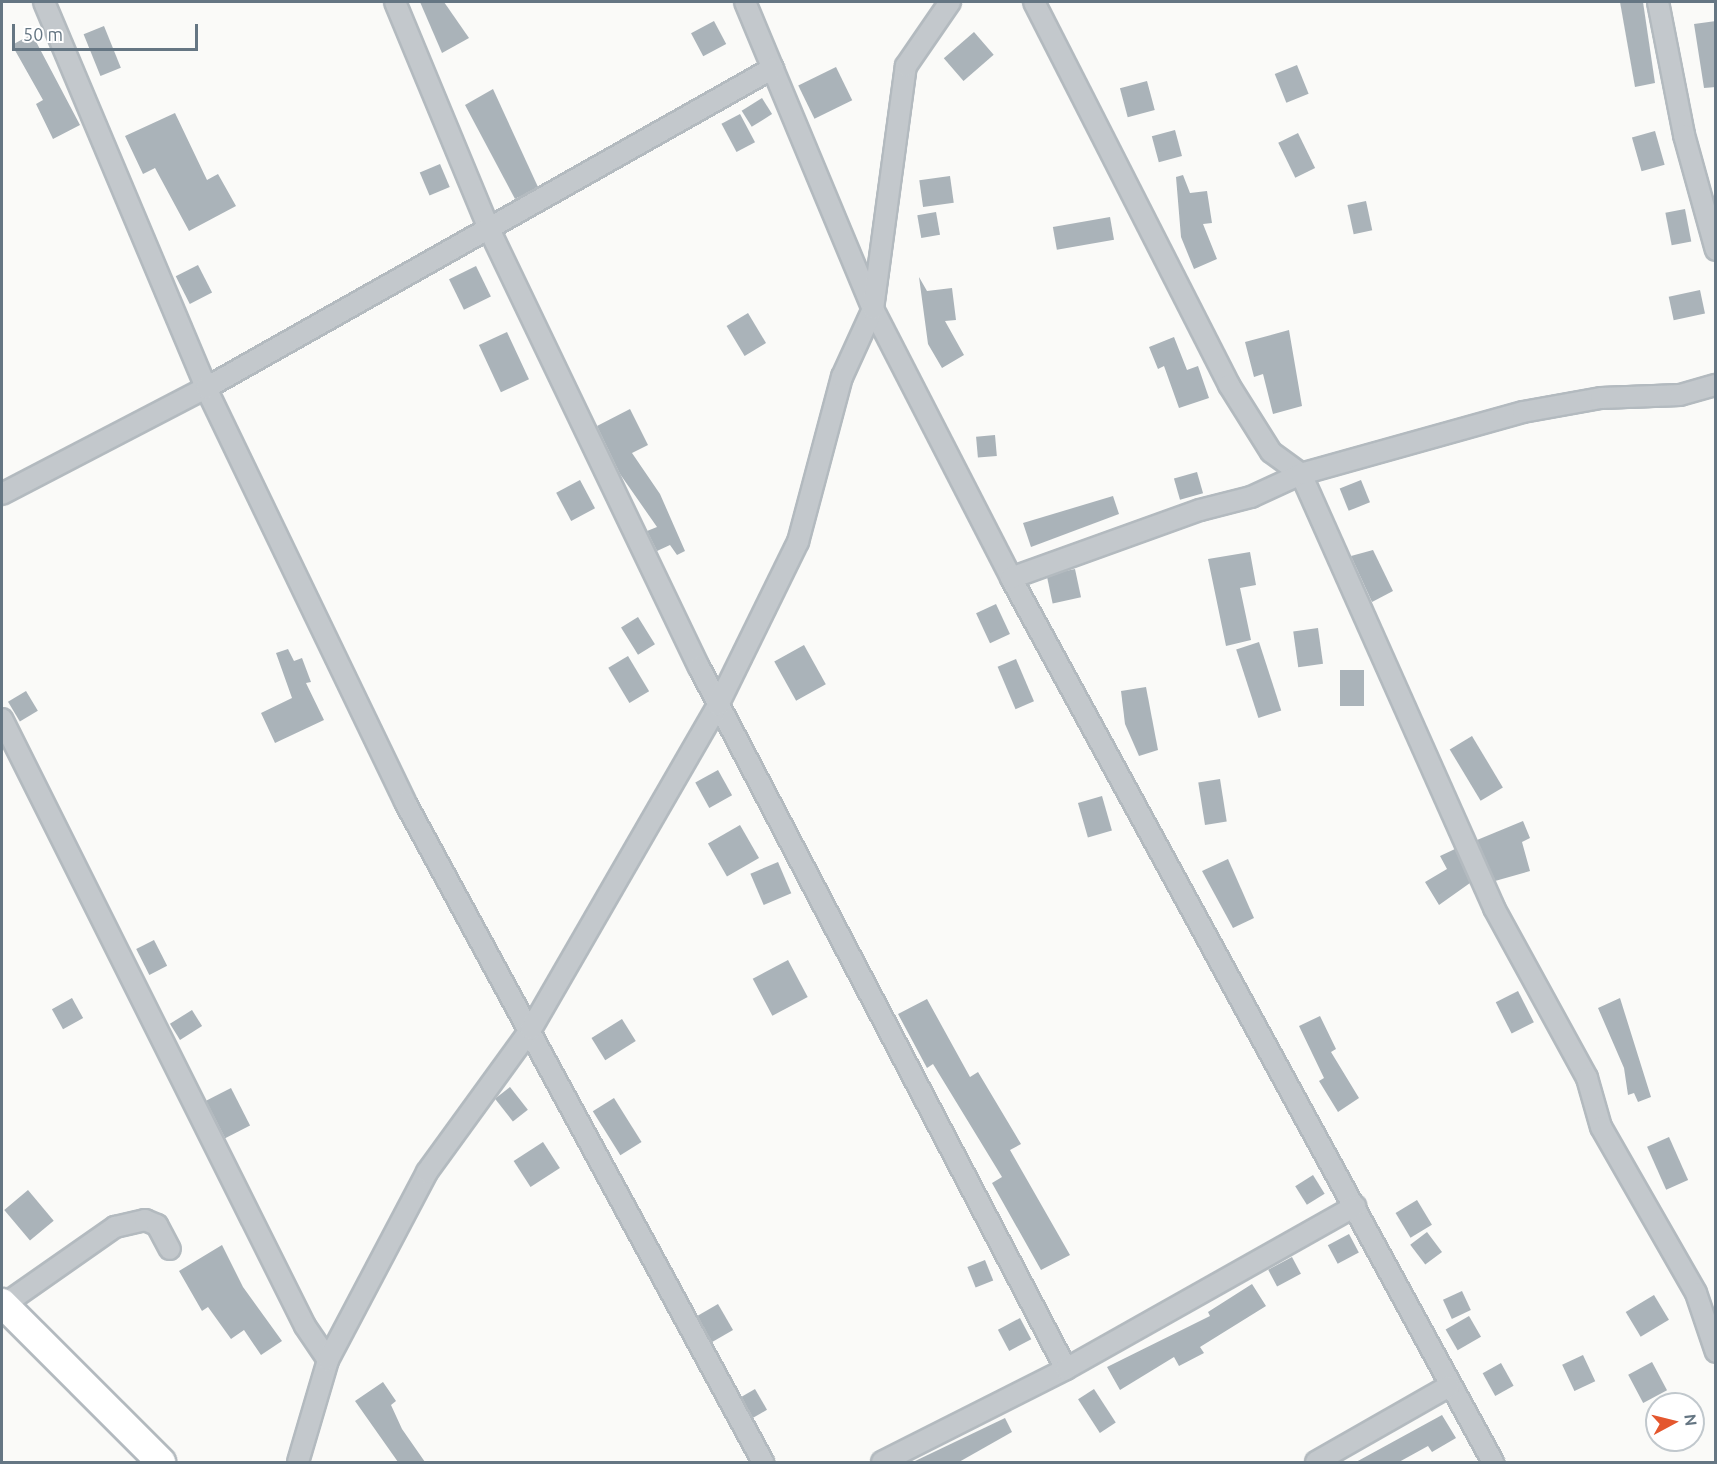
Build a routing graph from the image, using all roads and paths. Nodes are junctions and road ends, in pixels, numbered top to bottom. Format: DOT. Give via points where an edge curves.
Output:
graph roads {
  1 [pos="44,2"];
  2 [pos="395,2"];
  3 [pos="745,2"];
  4 [pos="951,2"];
  5 [pos="1034,2"];
  6 [pos="1658,2"];
  7 [pos="773,68"];
  8 [pos="489,229"];
  9 [pos="1716,250"];
  10 [pos="873,309"];
  11 [pos="1716,385"];
  12 [pos="206,388"];
  13 [pos="1301,474"];
  14 [pos="2,494"];
  15 [pos="1011,578"];
  16 [pos="718,705"];
  17 [pos="2,719"];
  18 [pos="531,1029"];
  19 [pos="1355,1206"];
  20 [pos="170,1249"];
  21 [pos="2,1305"];
  22 [pos="1716,1352"];
  23 [pos="328,1360"];
  24 [pos="1066,1369"];
  25 [pos="1449,1386"];
  26 [pos="161,1462"];
  27 [pos="298,1462"];
  28 [pos="763,1462"];
  29 [pos="882,1462"];
  30 [pos="1316,1462"];
  31 [pos="1493,1462"];
  1 -- 12 [label="street"];
  2 -- 8 [label="street"];
  3 -- 7 [label="street"];
  4 -- 10 [label="street" via="906,66"];
  5 -- 13 [label="street" via="1229,384 1271,452"];
  6 -- 9 [label="street" via="1684,135"];
  7 -- 8 [label="street"];
  7 -- 10 [label="street"];
  8 -- 12 [label="street"];
  8 -- 16 [label="street"];
  10 -- 15 [label="street"];
  10 -- 16 [label="street" via="842,377 798,542"];
  11 -- 13 [label="street" via="1680,395 1601,398 1523,412"];
  12 -- 14 [label="street"];
  12 -- 18 [label="street" via="405,802"];
  13 -- 15 [label="street" via="1251,497 1200,510"];
  13 -- 22 [label="street" via="1494,908 1587,1078 1601,1127 1696,1293"];
  15 -- 19 [label="street"];
  16 -- 18 [label="street"];
  16 -- 24 [label="street"];
  17 -- 23 [label="street" via="305,1326"];
  18 -- 23 [label="street" via="427,1172"];
  18 -- 28 [label="street"];
  19 -- 24 [label="street"];
  19 -- 25 [label="street"];
  20 -- 21 [label="street" via="158,1225 145,1220 116,1227"];
  21 -- 26 [label="street"];
  23 -- 27 [label="street"];
  24 -- 29 [label="street"];
  25 -- 30 [label="street"];
  25 -- 31 [label="street"];
}
